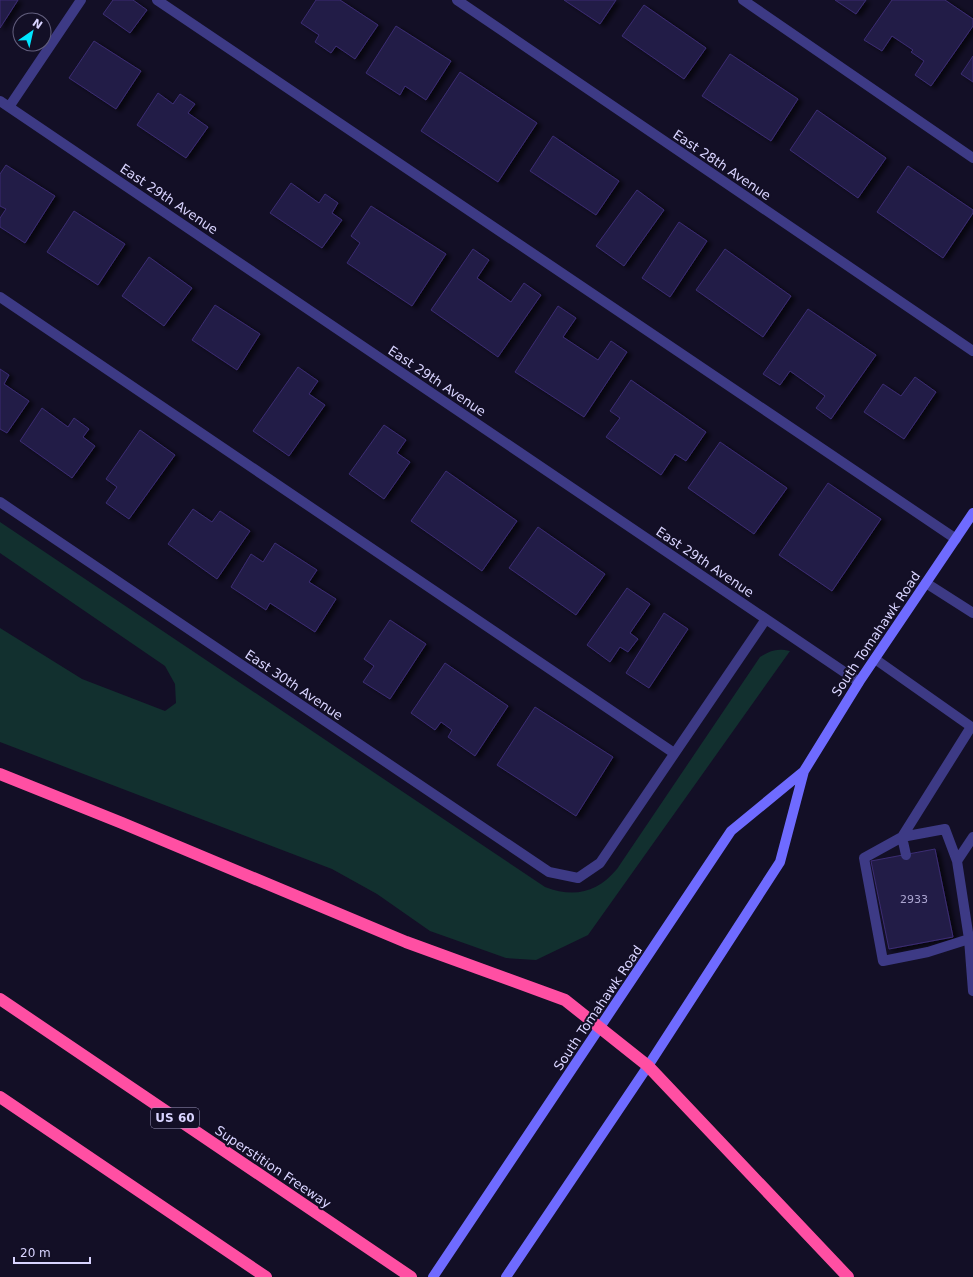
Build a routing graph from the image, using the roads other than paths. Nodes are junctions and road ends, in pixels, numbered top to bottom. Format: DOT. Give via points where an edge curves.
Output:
graph roads {
  1 [pos="81,0"];
  2 [pos="157,0"];
  3 [pos="457,0"];
  4 [pos="743,0"];
  5 [pos="0,101"];
  6 [pos="9,107"];
  7 [pos="973,158"];
  8 [pos="0,297"];
  9 [pos="973,351"];
  10 [pos="0,502"];
  11 [pos="973,514"];
  12 [pos="956,539"];
  13 [pos="926,583"];
  14 [pos="973,613"];
  15 [pos="766,619"];
  16 [pos="875,659"];
  17 [pos="859,682"];
  18 [pos="972,727"];
  19 [pos="674,753"];
  20 [pos="804,771"];
  21 [pos="0,774"];
  22 [pos="973,837"];
  23 [pos="902,838"];
  24 [pos="906,855"];
  25 [pos="957,861"];
  26 [pos="971,941"];
  27 [pos="973,991"];
  28 [pos="0,999"];
  29 [pos="600,1028"];
  30 [pos="648,1066"];
  31 [pos="0,1097"];
  32 [pos="266,1277"];
  33 [pos="411,1277"];
  34 [pos="433,1277"];
  35 [pos="506,1277"];
  36 [pos="848,1277"];
  1 -- 6 [label="street"];
  2 -- 12 [label="street"];
  3 -- 9 [label="street, East 28th Avenue"];
  4 -- 7 [label="street"];
  5 -- 6 [label="street, East 29th Avenue"];
  6 -- 15 [label="street, East 29th Avenue"];
  8 -- 19 [label="street"];
  10 -- 19 [label="street, East 30th Avenue" via="549,872 578,878 600,863"];
  11 -- 12 [label="main road, South Tomahawk Road"];
  12 -- 13 [label="main road, South Tomahawk Road"];
  13 -- 14 [label="street"];
  13 -- 16 [label="main road, South Tomahawk Road"];
  15 -- 17 [label="street, East 29th Avenue"];
  15 -- 19 [label="street"];
  16 -- 17 [label="main road, South Tomahawk Road"];
  16 -- 18 [label="street"];
  17 -- 20 [label="main road, South Tomahawk Road"];
  18 -- 23 [label="street"];
  20 -- 29 [label="main road, South Tomahawk Road" via="731,831"];
  20 -- 30 [label="main road, South Tomahawk Road" via="780,862"];
  21 -- 29 [label="highway" via="406,942 565,1000"];
  22 -- 25 [label="street"];
  23 -- 24 [label="street"];
  23 -- 25 [label="street" via="946,829"];
  23 -- 26 [label="street" via="864,858 883,961 927,947"];
  25 -- 26 [label="street"];
  26 -- 27 [label="street"];
  28 -- 33 [label="highway, Superstition Freeway / US 60"];
  29 -- 30 [label="highway"];
  29 -- 34 [label="main road, South Tomahawk Road"];
  30 -- 35 [label="main road, South Tomahawk Road"];
  30 -- 36 [label="highway"];
  31 -- 32 [label="highway"];
}
